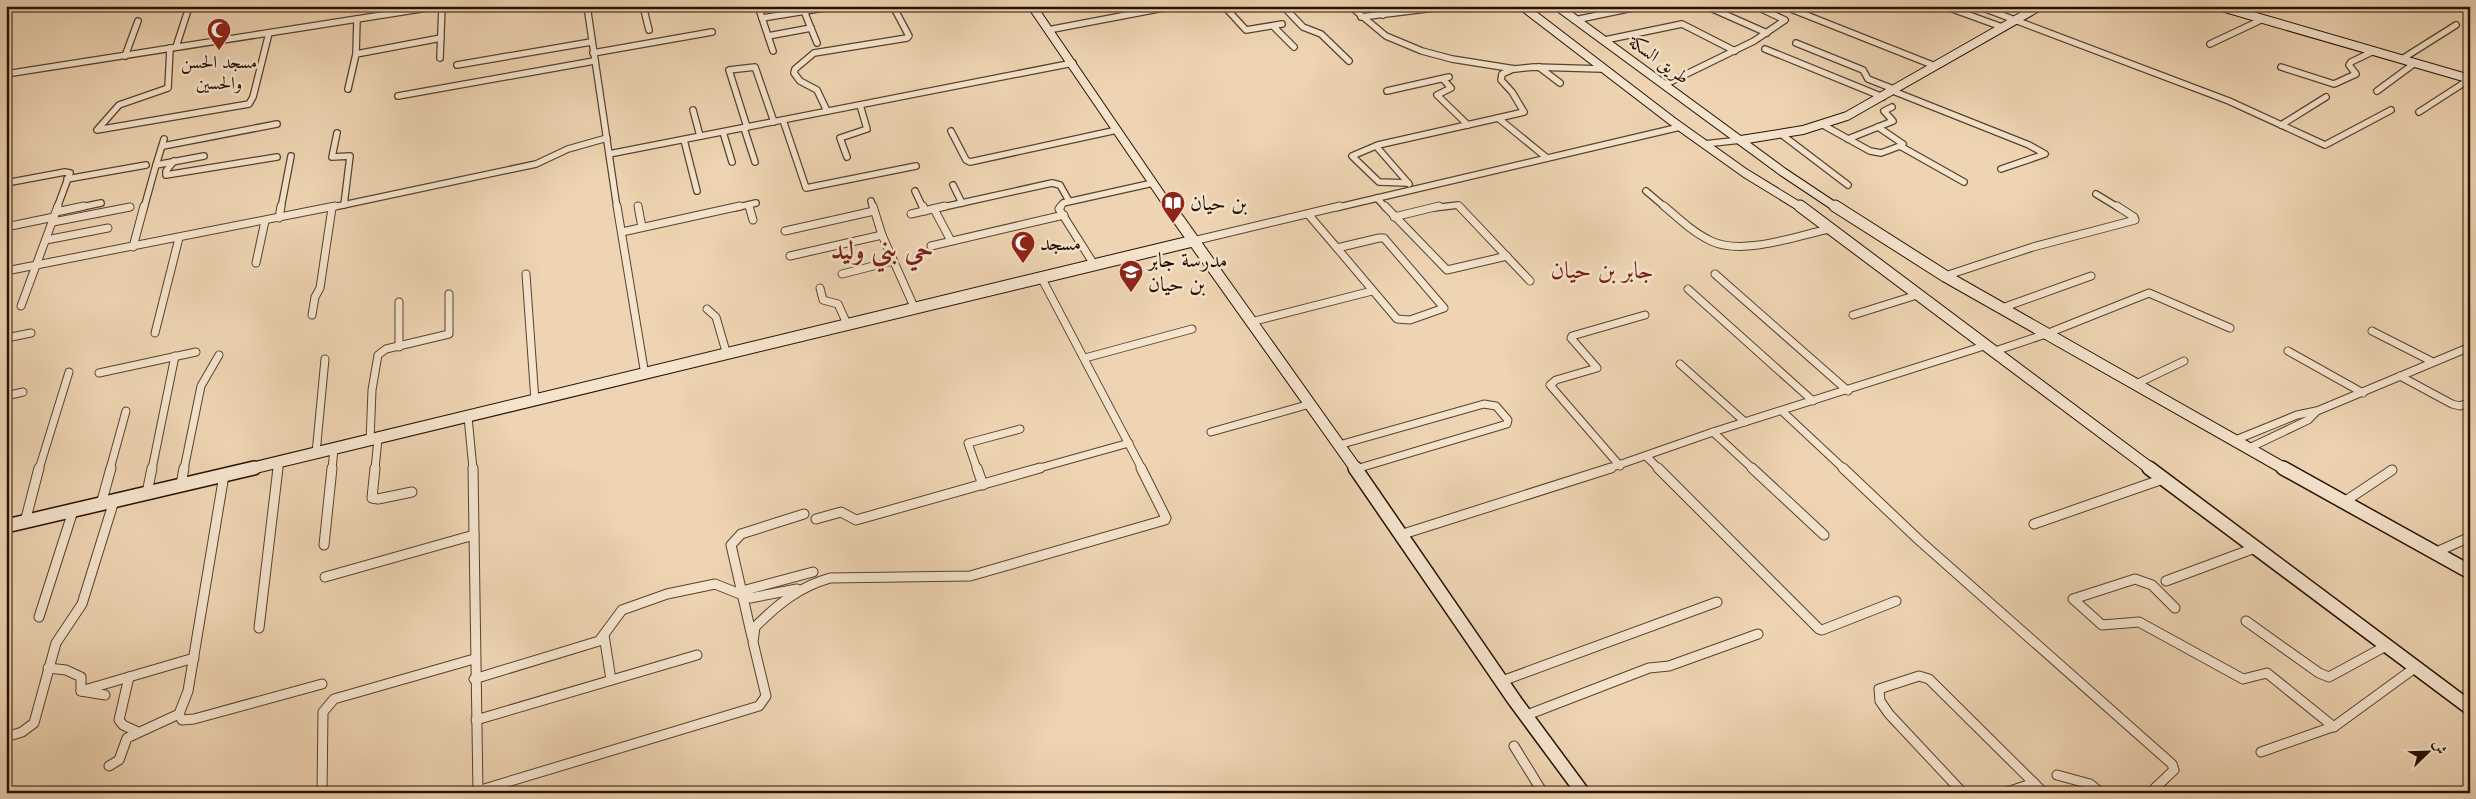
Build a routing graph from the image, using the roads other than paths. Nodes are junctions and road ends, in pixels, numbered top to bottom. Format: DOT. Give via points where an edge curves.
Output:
graph roads {
  1 [pos="11,6"];
  2 [pos="386,6"];
  3 [pos="441,6"];
  4 [pos="587,6"];
  5 [pos="643,6"];
  6 [pos="758,6"];
  7 [pos="893,6"];
  8 [pos="1032,6"];
  9 [pos="1174,6"];
  10 [pos="1224,6"];
  11 [pos="1283,6"];
  12 [pos="1350,6"];
  13 [pos="1374,6"];
  14 [pos="1451,6"];
  15 [pos="1522,6"];
  16 [pos="1557,6"];
  17 [pos="1706,6"];
  18 [pos="1755,6"];
  19 [pos="1944,6"];
  20 [pos="1978,6"];
  21 [pos="2040,6"];
  22 [pos="2218,6"];
  23 [pos="6,7"];
  24 [pos="824,8"];
  25 [pos="1636,8"];
  26 [pos="2236,8"];
  27 [pos="1791,9"];
  28 [pos="188,10"];
  29 [pos="804,11"];
  30 [pos="1384,14"];
  31 [pos="385,15"];
  32 [pos="1361,17"];
  33 [pos="762,18"];
  34 [pos="357,19"];
  35 [pos="2263,19"];
  36 [pos="1575,20"];
  37 [pos="2016,20"];
  38 [pos="138,21"];
  39 [pos="1282,24"];
  40 [pos="2456,24"];
  41 [pos="1272,26"];
  42 [pos="2002,27"];
  43 [pos="812,28"];
  44 [pos="649,30"];
  45 [pos="1048,30"];
  46 [pos="712,32"];
  47 [pos="268,33"];
  48 [pos="1767,33"];
  49 [pos="768,36"];
  50 [pos="441,38"];
  51 [pos="1604,40"];
  52 [pos="591,42"];
  53 [pos="817,43"];
  54 [pos="1796,43"];
  55 [pos="2210,44"];
  56 [pos="1294,47"];
  57 [pos="173,48"];
  58 [pos="1764,50"];
  59 [pos="773,51"];
  60 [pos="1735,51"];
  61 [pos="2374,51"];
  62 [pos="593,52"];
  63 [pos="356,54"];
  64 [pos="124,56"];
  65 [pos="440,58"];
  66 [pos="2402,59"];
  67 [pos="594,61"];
  68 [pos="1349,61"];
  69 [pos="728,63"];
  70 [pos="1073,63"];
  71 [pos="2415,63"];
  72 [pos="457,65"];
  73 [pos="1935,66"];
  74 [pos="1539,67"];
  75 [pos="2280,67"];
  76 [pos="1515,69"];
  77 [pos="1602,69"];
  78 [pos="729,70"];
  79 [pos="6,74"];
  80 [pos="2470,79"];
  81 [pos="1560,83"];
  82 [pos="1664,84"];
  83 [pos="348,88"];
  84 [pos="1894,90"];
  85 [pos="1388,91"];
  86 [pos="2377,91"];
  87 [pos="398,96"];
  88 [pos="1883,97"];
  89 [pos="2326,97"];
  90 [pos="860,105"];
  91 [pos="1892,107"];
  92 [pos="693,110"];
  93 [pos="2392,110"];
  94 [pos="827,111"];
  95 [pos="2419,112"];
  96 [pos="1498,118"];
  97 [pos="783,120"];
  98 [pos="774,122"];
  99 [pos="277,124"];
  100 [pos="1468,125"];
  101 [pos="1823,125"];
  102 [pos="2281,125"];
  103 [pos="745,127"];
  104 [pos="1680,127"];
  105 [pos="1878,127"];
  106 [pos="1117,130"];
  107 [pos="951,131"];
  108 [pos="723,132"];
  109 [pos="337,133"];
  110 [pos="1781,134"];
  111 [pos="700,136"];
  112 [pos="607,138"];
  113 [pos="164,139"];
  114 [pos="1848,139"];
  115 [pos="684,140"];
  116 [pos="1741,140"];
  117 [pos="1704,144"];
  118 [pos="163,146"];
  119 [pos="1376,146"];
  120 [pos="1900,146"];
  121 [pos="609,154"];
  122 [pos="204,156"];
  123 [pos="277,156"];
  124 [pos="291,156"];
  125 [pos="846,158"];
  126 [pos="1547,158"];
  127 [pos="174,162"];
  128 [pos="732,162"];
  129 [pos="755,162"];
  130 [pos="146,165"];
  131 [pos="156,165"];
  132 [pos="916,166"];
  133 [pos="133,168"];
  134 [pos="2002,169"];
  135 [pos="130,176"];
  136 [pos="67,179"];
  137 [pos="6,182"];
  138 [pos="1964,182"];
  139 [pos="1153,183"];
  140 [pos="1408,183"];
  141 [pos="953,185"];
  142 [pos="1848,185"];
  143 [pos="1414,190"];
  144 [pos="1646,190"];
  145 [pos="697,191"];
  146 [pos="915,191"];
  147 [pos="2096,194"];
  148 [pos="1377,198"];
  149 [pos="871,201"];
  150 [pos="1069,201"];
  151 [pos="756,203"];
  152 [pos="962,203"];
  153 [pos="101,204"];
  154 [pos="749,205"];
  155 [pos="344,206"];
  156 [pos="638,206"];
  157 [pos="130,207"];
  158 [pos="332,208"];
  159 [pos="934,209"];
  160 [pos="874,211"];
  161 [pos="925,211"];
  162 [pos="911,214"];
  163 [pos="1308,214"];
  164 [pos="1064,215"];
  165 [pos="54,217"];
  166 [pos="1394,217"];
  167 [pos="279,218"];
  168 [pos="753,220"];
  169 [pos="265,221"];
  170 [pos="6,226"];
  171 [pos="642,227"];
  172 [pos="108,228"];
  173 [pos="1829,229"];
  174 [pos="785,231"];
  175 [pos="622,232"];
  176 [pos="882,235"];
  177 [pos="179,238"];
  178 [pos="46,240"];
  179 [pos="951,241"];
  180 [pos="1196,241"];
  181 [pos="931,246"];
  182 [pos="133,247"];
  183 [pos="1335,248"];
  184 [pos="790,256"];
  185 [pos="1507,256"];
  186 [pos="893,261"];
  187 [pos="256,263"];
  188 [pos="36,265"];
  189 [pos="1095,266"];
  190 [pos="6,271"];
  191 [pos="526,274"];
  192 [pos="842,274"];
  193 [pos="1715,274"];
  194 [pos="1945,276"];
  195 [pos="2091,276"];
  196 [pos="1042,279"];
  197 [pos="1530,281"];
  198 [pos="820,288"];
  199 [pos="1688,289"];
  200 [pos="1372,291"];
  201 [pos="450,294"];
  202 [pos="1918,295"];
  203 [pos="399,302"];
  204 [pos="21,306"];
  205 [pos="2002,308"];
  206 [pos="707,309"];
  207 [pos="915,310"];
  208 [pos="312,315"];
  209 [pos="1645,315"];
  210 [pos="1853,315"];
  211 [pos="1251,322"];
  212 [pos="848,326"];
  213 [pos="2230,328"];
  214 [pos="1192,330"];
  215 [pos="2372,331"];
  216 [pos="31,333"];
  217 [pos="155,333"];
  218 [pos="2046,334"];
  219 [pos="6,338"];
  220 [pos="399,346"];
  221 [pos="2470,347"];
  222 [pos="1988,349"];
  223 [pos="2288,351"];
  224 [pos="196,352"];
  225 [pos="219,354"];
  226 [pos="727,355"];
  227 [pos="175,356"];
  228 [pos="1084,358"];
  229 [pos="325,359"];
  230 [pos="2184,361"];
  231 [pos="2430,361"];
  232 [pos="1680,364"];
  233 [pos="69,372"];
  234 [pos="99,373"];
  235 [pos="645,375"];
  236 [pos="2400,376"];
  237 [pos="2134,385"];
  238 [pos="1848,391"];
  239 [pos="23,392"];
  240 [pos="2362,393"];
  241 [pos="6,396"];
  242 [pos="535,401"];
  243 [pos="1813,401"];
  244 [pos="2470,402"];
  245 [pos="1310,404"];
  246 [pos="126,411"];
  247 [pos="1782,411"];
  248 [pos="2316,411"];
  249 [pos="468,417"];
  250 [pos="1745,422"];
  251 [pos="1020,429"];
  252 [pos="1211,432"];
  253 [pos="1713,432"];
  254 [pos="374,440"];
  255 [pos="2233,441"];
  256 [pos="1129,444"];
  257 [pos="1339,445"];
  258 [pos="334,449"];
  259 [pos="2247,449"];
  260 [pos="316,453"];
  261 [pos="1646,456"];
  262 [pos="279,462"];
  263 [pos="1620,466"];
  264 [pos="1356,469"];
  265 [pos="2392,470"];
  266 [pos="224,475"];
  267 [pos="2163,478"];
  268 [pos="181,485"];
  269 [pos="983,485"];
  270 [pos="412,492"];
  271 [pos="146,493"];
  272 [pos="114,501"];
  273 [pos="2344,502"];
  274 [pos="101,504"];
  275 [pos="73,511"];
  276 [pos="804,514"];
  277 [pos="816,519"];
  278 [pos="25,522"];
  279 [pos="2034,524"];
  280 [pos="6,527"];
  281 [pos="474,535"];
  282 [pos="1824,535"];
  283 [pos="1400,536"];
  284 [pos="2470,537"];
  285 [pos="324,545"];
  286 [pos="2255,548"];
  287 [pos="2434,553"];
  288 [pos="813,572"];
  289 [pos="2470,572"];
  290 [pos="325,577"];
  291 [pos="2166,581"];
  292 [pos="804,587"];
  293 [pos="742,594"];
  294 [pos="1896,601"];
  295 [pos="1717,602"];
  296 [pos="2175,608"];
  297 [pos="39,617"];
  298 [pos="2246,622"];
  299 [pos="259,628"];
  300 [pos="1758,634"];
  301 [pos="604,635"];
  302 [pos="753,642"];
  303 [pos="2386,646"];
  304 [pos="697,655"];
  305 [pos="194,658"];
  306 [pos="474,659"];
  307 [pos="2416,667"];
  308 [pos="48,668"];
  309 [pos="130,677"];
  310 [pos="474,679"];
  311 [pos="611,680"];
  312 [pos="1502,682"];
  313 [pos="322,684"];
  314 [pos="82,691"];
  315 [pos="105,695"];
  316 [pos="2470,708"];
  317 [pos="179,714"];
  318 [pos="1527,715"];
  319 [pos="476,720"];
  320 [pos="2334,727"];
  321 [pos="138,732"];
  322 [pos="6,737"];
  323 [pos="1514,746"];
  324 [pos="2261,752"];
  325 [pos="109,766"];
  326 [pos="2057,775"];
  327 [pos="2034,783"];
  328 [pos="476,792"];
  329 [pos="322,793"];
  330 [pos="1543,793"];
  331 [pos="1582,793"];
  332 [pos="1963,793"];
  333 [pos="2004,793"];
  334 [pos="2044,793"];
  335 [pos="2101,793"];
  336 [pos="2155,793"];
  1 -- 23 [label="street"];
  2 -- 31 [label="street"];
  3 -- 31 [label="street"];
  3 -- 50 [label="street"];
  4 -- 52 [label="street"];
  5 -- 44 [label="street"];
  6 -- 33 [label="street"];
  7 -- 94 [label="street" via="909,36 907,38 814,53 795,69 800,81 817,90"];
  8 -- 45 [label="main road"];
  9 -- 45 [label="street"];
  10 -- 41 [label="street" via="1246,30"];
  11 -- 68 [label="street" via="1303,27 1319,32"];
  12 -- 32 [label="street"];
  13 -- 30 [label="street"];
  14 -- 30 [label="street"];
  15 -- 77 [label="main road"];
  16 -- 36 [label="main road, طريق السكة"];
  17 -- 48 [label="street"];
  18 -- 48 [label="street" via="1785,20"];
  19 -- 42 [label="street"];
  20 -- 37 [label="street"];
  21 -- 37 [label="main road"];
  22 -- 26 [label="main road"];
  24 -- 29 [label="street"];
  25 -- 36 [label="street"];
  26 -- 35 [label="main road"];
  27 -- 73 [label="street"];
  28 -- 57 [label="street"];
  29 -- 33 [label="street"];
  29 -- 43 [label="street"];
  30 -- 32 [label="street"];
  31 -- 34 [label="street"];
  32 -- 76 [label="street" via="1380,33 1422,51"];
  33 -- 49 [label="street"];
  34 -- 47 [label="street"];
  34 -- 63 [label="street"];
  35 -- 55 [label="street"];
  35 -- 61 [label="main road"];
  36 -- 51 [label="main road, طريق السكة"];
  37 -- 42 [label="main road"];
  37 -- 102 [label="street" via="2229,100"];
  38 -- 64 [label="street"];
  39 -- 41 [label="street"];
  40 -- 66 [label="street"];
  41 -- 56 [label="street"];
  42 -- 73 [label="main road"];
  43 -- 49 [label="street"];
  43 -- 53 [label="street"];
  45 -- 70 [label="main road"];
  46 -- 62 [label="street"];
  47 -- 57 [label="street"];
  47 -- 57 [label="street" via="254,98 249,104 98,130 119,105 168,88"];
  48 -- 60 [label="street"];
  49 -- 59 [label="street"];
  50 -- 63 [label="street"];
  50 -- 65 [label="street"];
  51 -- 60 [label="street" via="1682,24"];
  51 -- 82 [label="main road, طريق السكة"];
  52 -- 62 [label="street"];
  52 -- 72 [label="street"];
  54 -- 84 [label="street" via="1863,70 1866,78"];
  57 -- 64 [label="street"];
  58 -- 88 [label="street"];
  60 -- 82 [label="street"];
  61 -- 66 [label="main road"];
  61 -- 75 [label="street" via="2351,62 2349,65 2356,74 2336,84"];
  62 -- 67 [label="street"];
  63 -- 83 [label="street"];
  64 -- 79 [label="street"];
  66 -- 71 [label="main road"];
  67 -- 87 [label="street"];
  67 -- 112 [label="street"];
  69 -- 78 [label="street"];
  70 -- 90 [label="street"];
  70 -- 106 [label="main road"];
  71 -- 80 [label="main road"];
  71 -- 86 [label="street"];
  73 -- 84 [label="main road"];
  74 -- 76 [label="street"];
  74 -- 77 [label="street"];
  74 -- 81 [label="street"];
  76 -- 96 [label="street" via="1502,74 1501,80 1524,112"];
  77 -- 104 [label="main road"];
  78 -- 98 [label="street" via="755,67"];
  78 -- 103 [label="street"];
  80 -- 95 [label="street"];
  82 -- 116 [label="main road, طريق السكة"];
  84 -- 88 [label="main road"];
  84 -- 134 [label="street" via="2045,154"];
  85 -- 100 [label="street" via="1446,78 1451,88 1437,95"];
  88 -- 101 [label="main road"];
  89 -- 102 [label="street"];
  90 -- 94 [label="street"];
  90 -- 125 [label="street" via="867,129 840,138"];
  91 -- 105 [label="street" via="1884,111 1893,121"];
  92 -- 111 [label="street"];
  93 -- 102 [label="street" via="2325,145"];
  94 -- 97 [label="street"];
  96 -- 100 [label="street"];
  96 -- 126 [label="street"];
  97 -- 98 [label="street"];
  97 -- 132 [label="street" via="806,188"];
  98 -- 103 [label="street"];
  99 -- 118 [label="street"];
  100 -- 119 [label="street"];
  101 -- 110 [label="main road"];
  101 -- 114 [label="street"];
  103 -- 108 [label="street"];
  103 -- 129 [label="street"];
  104 -- 117 [label="main road"];
  104 -- 126 [label="street"];
  105 -- 114 [label="street"];
  105 -- 120 [label="street" via="1899,140 1903,144"];
  106 -- 107 [label="street" via="970,162"];
  106 -- 139 [label="main road"];
  108 -- 111 [label="street"];
  108 -- 128 [label="street"];
  109 -- 155 [label="street" via="332,158 350,156"];
  110 -- 116 [label="main road"];
  110 -- 142 [label="street"];
  111 -- 115 [label="street"];
  112 -- 121 [label="street"];
  112 -- 155 [label="street" via="568,149 536,164"];
  113 -- 118 [label="street"];
  114 -- 120 [label="street" via="1882,153"];
  115 -- 121 [label="street"];
  115 -- 145 [label="street"];
  116 -- 117 [label="street"];
  116 -- 194 [label="main road, طريق السكة" via="1831,205"];
  117 -- 173 [label="main road" via="1764,186 1791,200"];
  118 -- 131 [label="street"];
  119 -- 140 [label="street"];
  119 -- 140 [label="street" via="1352,158 1379,182"];
  120 -- 138 [label="street"];
  121 -- 175 [label="street"];
  122 -- 127 [label="street"];
  123 -- 127 [label="street" via="166,175"];
  124 -- 167 [label="street"];
  126 -- 143 [label="street"];
  127 -- 131 [label="street"];
  130 -- 133 [label="street"];
  131 -- 182 [label="street"];
  133 -- 135 [label="street"];
  133 -- 136 [label="street"];
  136 -- 137 [label="street" via="68,172"];
  136 -- 165 [label="street"];
  139 -- 150 [label="street"];
  139 -- 180 [label="main road"];
  140 -- 143 [label="street"];
  141 -- 152 [label="street"];
  143 -- 148 [label="street"];
  144 -- 173 [label="street" via="1706,238 1730,247"];
  146 -- 161 [label="street"];
  147 -- 194 [label="street" via="2135,220 2026,249"];
  148 -- 163 [label="street"];
  148 -- 166 [label="street"];
  149 -- 160 [label="street"];
  150 -- 152 [label="street" via="1057,183"];
  150 -- 164 [label="street" via="1059,209"];
  151 -- 154 [label="street"];
  152 -- 159 [label="street"];
  153 -- 165 [label="street"];
  154 -- 168 [label="street"];
  154 -- 171 [label="street"];
  155 -- 158 [label="street"];
  156 -- 171 [label="street"];
  157 -- 165 [label="street"];
  158 -- 167 [label="street"];
  158 -- 208 [label="street" via="320,288 314,297"];
  159 -- 161 [label="street"];
  159 -- 179 [label="street"];
  160 -- 174 [label="street"];
  160 -- 176 [label="street"];
  161 -- 162 [label="street"];
  163 -- 180 [label="street"];
  163 -- 183 [label="street"];
  164 -- 179 [label="street"];
  164 -- 189 [label="street"];
  165 -- 170 [label="street"];
  165 -- 178 [label="street"];
  166 -- 185 [label="street" via="1458,205"];
  166 -- 185 [label="street" via="1447,270"];
  167 -- 169 [label="street"];
  169 -- 177 [label="street"];
  169 -- 187 [label="street"];
  171 -- 175 [label="street"];
  172 -- 178 [label="street"];
  173 -- 202 [label="main road"];
  175 -- 235 [label="street"];
  176 -- 184 [label="street"];
  176 -- 186 [label="street"];
  177 -- 182 [label="street"];
  177 -- 217 [label="street"];
  178 -- 188 [label="street"];
  179 -- 181 [label="street"];
  180 -- 189 [label="main road"];
  180 -- 211 [label="main road"];
  182 -- 188 [label="street"];
  183 -- 200 [label="street"];
  183 -- 200 [label="street" via="1384,238 1444,308 1401,321"];
  185 -- 197 [label="street"];
  186 -- 192 [label="street"];
  186 -- 207 [label="street"];
  188 -- 190 [label="street"];
  188 -- 204 [label="street"];
  189 -- 196 [label="main road"];
  191 -- 242 [label="street"];
  193 -- 238 [label="street"];
  194 -- 205 [label="main road, طريق السكة"];
  195 -- 205 [label="street"];
  196 -- 207 [label="main road"];
  196 -- 228 [label="street"];
  198 -- 212 [label="street" via="823,300 838,304"];
  199 -- 243 [label="street"];
  200 -- 211 [label="street"];
  201 -- 220 [label="street" via="449,334"];
  202 -- 210 [label="street"];
  202 -- 222 [label="main road"];
  203 -- 220 [label="street"];
  205 -- 218 [label="main road, طريق السكة"];
  206 -- 226 [label="street" via="716,317"];
  207 -- 212 [label="main road"];
  209 -- 263 [label="street" via="1572,336 1597,368 1556,380 1550,386"];
  211 -- 245 [label="main road"];
  212 -- 226 [label="main road"];
  213 -- 218 [label="street" via="2149,293"];
  214 -- 228 [label="street"];
  215 -- 231 [label="street"];
  216 -- 219 [label="street"];
  218 -- 222 [label="street"];
  218 -- 237 [label="main road, طريق السكة"];
  220 -- 254 [label="street" via="382,352 376,360"];
  221 -- 231 [label="street"];
  222 -- 238 [label="street"];
  222 -- 267 [label="main road"];
  223 -- 240 [label="street"];
  224 -- 227 [label="street"];
  225 -- 268 [label="street" via="201,386"];
  226 -- 235 [label="main road"];
  227 -- 234 [label="street"];
  227 -- 271 [label="street"];
  228 -- 256 [label="street"];
  229 -- 260 [label="street"];
  230 -- 237 [label="street"];
  231 -- 236 [label="street"];
  232 -- 250 [label="street"];
  233 -- 278 [label="street"];
  235 -- 242 [label="main road"];
  236 -- 240 [label="street"];
  236 -- 244 [label="street" via="2452,404 2460,406"];
  237 -- 255 [label="main road, طريق السكة"];
  238 -- 243 [label="street"];
  239 -- 241 [label="street"];
  240 -- 248 [label="street"];
  242 -- 249 [label="main road"];
  243 -- 247 [label="street"];
  245 -- 252 [label="street"];
  245 -- 257 [label="main road"];
  246 -- 274 [label="street"];
  247 -- 250 [label="street"];
  247 -- 336 [label="street" via="1920,541 2172,764 2174,770 2155,788"];
  248 -- 255 [label="street" via="2297,415"];
  248 -- 259 [label="street" via="2308,420"];
  249 -- 254 [label="main road"];
  249 -- 281 [label="street"];
  250 -- 253 [label="street"];
  251 -- 269 [label="street" via="968,443"];
  253 -- 261 [label="street"];
  253 -- 282 [label="street"];
  254 -- 258 [label="main road"];
  254 -- 270 [label="street" via="372,498"];
  255 -- 259 [label="main road, طريق السكة"];
  256 -- 269 [label="street"];
  256 -- 292 [label="street" via="1166,518 1160,524 970,576 830,578"];
  257 -- 264 [label="main road"];
  257 -- 264 [label="street" via="1484,404 1496,406 1508,420 1507,424"];
  258 -- 260 [label="main road"];
  258 -- 285 [label="street"];
  259 -- 273 [label="main road, طريق السكة"];
  260 -- 262 [label="main road"];
  261 -- 263 [label="street"];
  261 -- 294 [label="street" via="1818,629"];
  262 -- 266 [label="main road"];
  262 -- 299 [label="street"];
  263 -- 283 [label="street"];
  264 -- 283 [label="main road"];
  265 -- 273 [label="street"];
  266 -- 268 [label="main road"];
  266 -- 305 [label="street"];
  267 -- 279 [label="street"];
  267 -- 286 [label="main road"];
  268 -- 271 [label="main road"];
  269 -- 277 [label="street" via="856,520 841,512"];
  271 -- 272 [label="main road"];
  272 -- 274 [label="main road"];
  272 -- 308 [label="street" via="82,604 56,643"];
  273 -- 287 [label="main road, طريق السكة"];
  274 -- 275 [label="main road"];
  275 -- 278 [label="main road"];
  275 -- 297 [label="street"];
  276 -- 293 [label="street" via="741,534 733,541 731,545"];
  278 -- 280 [label="main road"];
  281 -- 290 [label="street"];
  281 -- 306 [label="street"];
  283 -- 312 [label="main road"];
  284 -- 287 [label="street"];
  286 -- 291 [label="street"];
  286 -- 303 [label="main road"];
  287 -- 289 [label="main road, طريق السكة"];
  288 -- 293 [label="street"];
  292 -- 293 [label="street" via="758,597"];
  292 -- 302 [label="street" via="761,620 755,627"];
  293 -- 301 [label="street" via="724,586 703,585 628,606 610,623"];
  293 -- 302 [label="street"];
  295 -- 312 [label="street"];
  296 -- 320 [label="street" via="2152,585 2135,579 2073,599 2102,626 2139,622 2243,679 2267,673"];
  298 -- 303 [label="street" via="2329,677"];
  300 -- 318 [label="street" via="1669,666 1649,668"];
  301 -- 310 [label="street" via="594,642"];
  301 -- 311 [label="street"];
  302 -- 328 [label="street" via="766,696 759,706"];
  303 -- 307 [label="main road"];
  304 -- 311 [label="street"];
  305 -- 309 [label="street"];
  305 -- 317 [label="street" via="188,691"];
  306 -- 310 [label="street"];
  306 -- 329 [label="street" via="334,699 323,712"];
  307 -- 316 [label="main road"];
  307 -- 320 [label="street"];
  308 -- 314 [label="street" via="78,674 82,677"];
  308 -- 322 [label="street" via="34,723 22,732"];
  309 -- 314 [label="street"];
  309 -- 321 [label="street" via="119,720"];
  310 -- 319 [label="street"];
  311 -- 319 [label="street"];
  312 -- 318 [label="main road"];
  313 -- 317 [label="street" via="194,719 182,720"];
  314 -- 315 [label="street"];
  317 -- 321 [label="street"];
  318 -- 331 [label="main road"];
  319 -- 328 [label="street"];
  320 -- 324 [label="street"];
  321 -- 325 [label="street" via="127,738 119,760"];
  323 -- 330 [label="street"];
  326 -- 335 [label="street" via="2090,784"];
  327 -- 332 [label="street" via="1929,679 1919,676 1879,689 1880,701 1889,714"];
  327 -- 333 [label="street"];
  327 -- 334 [label="street"];
}
